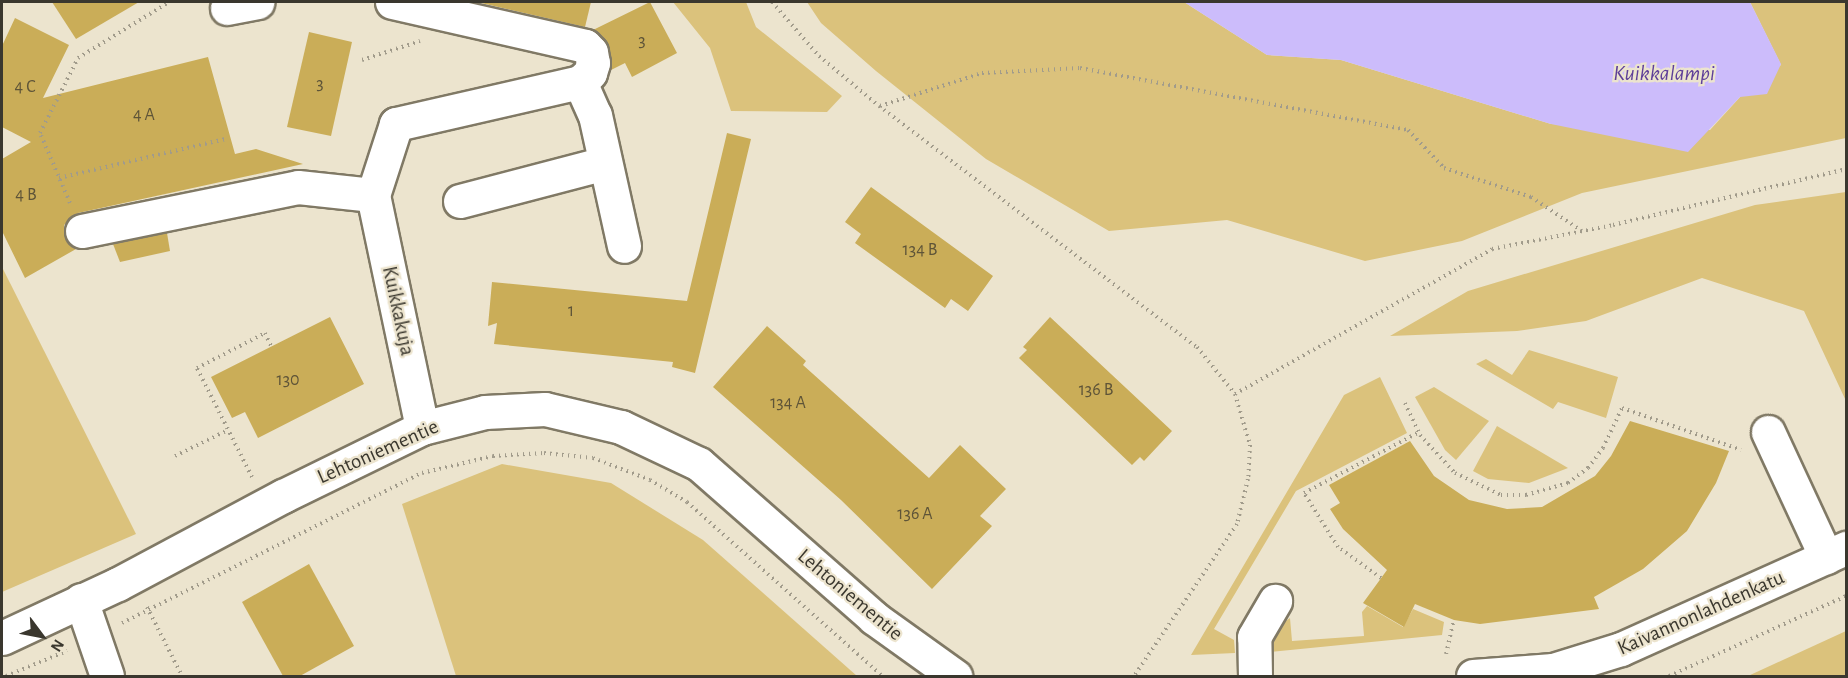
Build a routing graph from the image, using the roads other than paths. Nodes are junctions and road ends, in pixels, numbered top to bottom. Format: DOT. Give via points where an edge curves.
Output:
graph roads {
  1 [pos="392,2"];
  2 [pos="580,82"];
  3 [pos="605,163"];
  4 [pos="373,195"];
  5 [pos="460,201"];
  6 [pos="82,231"];
  7 [pos="624,246"];
  8 [pos="422,428"];
  9 [pos="1768,432"];
  10 [pos="1836,553"];
  11 [pos="81,600"];
  12 [pos="1275,601"];
  13 [pos="2,638"];
  14 [pos="1554,673"];
  15 [pos="107,676"];
  16 [pos="955,676"];
  17 [pos="1255,676"];
  18 [pos="1473,676"];
  1 -- 2 [label="street" via="585,46 593,63 590,73"];
  2 -- 3 [label="street" via="595,115"];
  2 -- 4 [label="street" via="396,124"];
  3 -- 5 [label="street"];
  3 -- 7 [label="street"];
  4 -- 6 [label="street" via="298,187"];
  4 -- 8 [label="street, Kuikkakuja"];
  8 -- 11 [label="street, Lehtoniementie"];
  8 -- 16 [label="street, Lehtoniementie" via="485,412 545,409 621,427 653,440 699,464 874,618"];
  9 -- 10 [label="street"];
  10 -- 14 [label="street, Kaivannonlahdenkatu" via="1621,649"];
  11 -- 13 [label="street, Lehtoniementie"];
  11 -- 15 [label="street"];
  12 -- 17 [label="street" via="1254,637"];
  14 -- 18 [label="street"];
}
